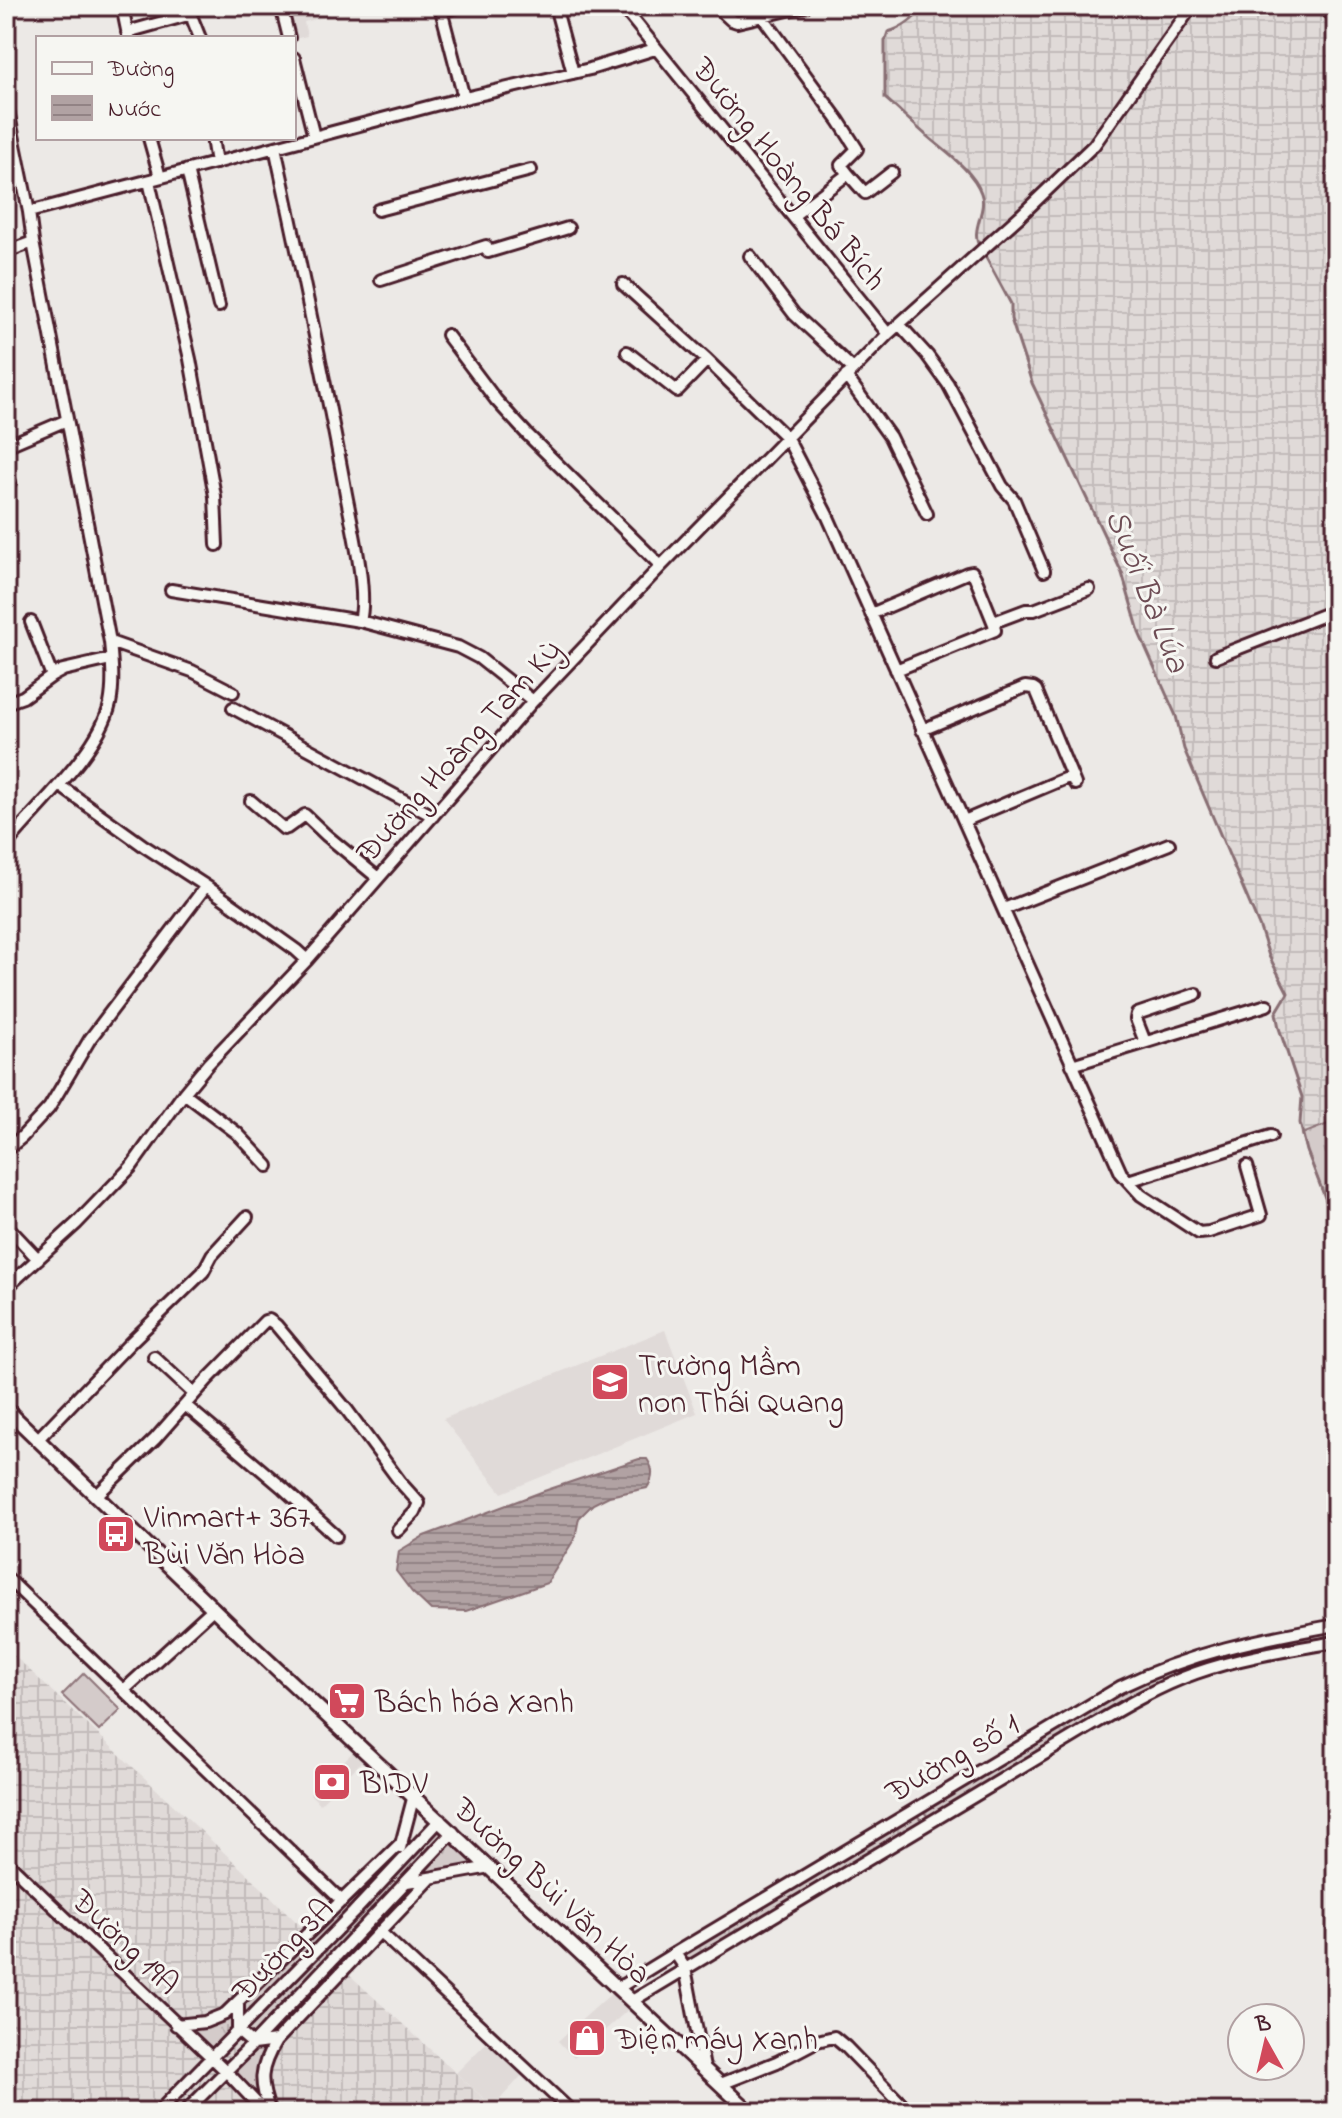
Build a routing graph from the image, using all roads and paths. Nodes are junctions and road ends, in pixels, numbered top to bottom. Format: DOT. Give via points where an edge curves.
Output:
graph roads {
  1 [pos="122,6"];
  2 [pos="281,6"];
  3 [pos="463,6"];
  4 [pos="555,6"];
  5 [pos="622,6"];
  6 [pos="716,6"];
  7 [pos="805,6"];
  8 [pos="1192,6"];
  9 [pos="1320,6"];
  10 [pos="440,9"];
  11 [pos="762,16"];
  12 [pos="1336,17"];
  13 [pos="128,35"];
  14 [pos="199,36"];
  15 [pos="288,36"];
  16 [pos="655,49"];
  17 [pos="296,66"];
  18 [pos="573,73"];
  19 [pos="464,98"];
  20 [pos="6,101"];
  21 [pos="314,137"];
  22 [pos="149,140"];
  23 [pos="212,140"];
  24 [pos="275,147"];
  25 [pos="216,163"];
  26 [pos="187,170"];
  27 [pos="531,170"];
  28 [pos="892,172"];
  29 [pos="848,174"];
  30 [pos="154,179"];
  31 [pos="378,210"];
  32 [pos="29,212"];
  33 [pos="793,216"];
  34 [pos="568,228"];
  35 [pos="33,242"];
  36 [pos="6,252"];
  37 [pos="750,256"];
  38 [pos="381,280"];
  39 [pos="623,284"];
  40 [pos="219,306"];
  41 [pos="899,324"];
  42 [pos="888,334"];
  43 [pos="447,335"];
  44 [pos="627,352"];
  45 [pos="707,360"];
  46 [pos="849,373"];
  47 [pos="67,420"];
  48 [pos="787,438"];
  49 [pos="6,446"];
  50 [pos="6,472"];
  51 [pos="6,486"];
  52 [pos="927,514"];
  53 [pos="217,545"];
  54 [pos="661,566"];
  55 [pos="1044,571"];
  56 [pos="1089,589"];
  57 [pos="171,590"];
  58 [pos="1336,610"];
  59 [pos="871,614"];
  60 [pos="360,621"];
  61 [pos="31,622"];
  62 [pos="994,622"];
  63 [pos="110,642"];
  64 [pos="1216,657"];
  65 [pos="111,659"];
  66 [pos="896,670"];
  67 [pos="52,676"];
  68 [pos="233,692"];
  69 [pos="533,701"];
  70 [pos="6,703"];
  71 [pos="233,708"];
  72 [pos="922,730"];
  73 [pos="59,785"];
  74 [pos="251,801"];
  75 [pos="433,816"];
  76 [pos="964,821"];
  77 [pos="10,832"];
  78 [pos="1169,844"];
  79 [pos="6,845"];
  80 [pos="378,878"];
  81 [pos="206,886"];
  82 [pos="1004,909"];
  83 [pos="307,960"];
  84 [pos="1196,994"];
  85 [pos="1267,1005"];
  86 [pos="1145,1042"];
  87 [pos="1072,1065"];
  88 [pos="184,1093"];
  89 [pos="1271,1136"];
  90 [pos="6,1150"];
  91 [pos="268,1166"];
  92 [pos="1247,1166"];
  93 [pos="1128,1181"];
  94 [pos="247,1217"];
  95 [pos="6,1225"];
  96 [pos="38,1259"];
  97 [pos="6,1288"];
  98 [pos="154,1357"];
  99 [pos="194,1394"];
  100 [pos="185,1405"];
  101 [pos="6,1409"];
  102 [pos="38,1439"];
  103 [pos="97,1495"];
  104 [pos="398,1530"];
  105 [pos="336,1536"];
  106 [pos="6,1577"];
  107 [pos="214,1608"];
  108 [pos="1336,1625"];
  109 [pos="1336,1642"];
  110 [pos="1192,1657"];
  111 [pos="1198,1672"];
  112 [pos="124,1690"];
  113 [pos="414,1795"];
  114 [pos="915,1808"];
  115 [pos="440,1820"];
  116 [pos="929,1822"];
  117 [pos="453,1832"];
  118 [pos="402,1842"];
  119 [pos="6,1861"];
  120 [pos="490,1867"];
  121 [pos="394,1870"];
  122 [pos="431,1878"];
  123 [pos="407,1882"];
  124 [pos="342,1901"];
  125 [pos="380,1932"];
  126 [pos="675,1953"];
  127 [pos="685,1968"];
  128 [pos="618,1988"];
  129 [pos="632,2001"];
  130 [pos="238,2002"];
  131 [pos="176,2025"];
  132 [pos="238,2031"];
  133 [pos="276,2041"];
  134 [pos="253,2044"];
  135 [pos="211,2058"];
  136 [pos="704,2068"];
  137 [pos="226,2071"];
  138 [pos="721,2084"];
  139 [pos="158,2112"];
  140 [pos="185,2112"];
  141 [pos="267,2112"];
  142 [pos="572,2112"];
  143 [pos="750,2112"];
  144 [pos="909,2112"];
  1 -- 13 [label="street"];
  2 -- 15 [label="street"];
  3 -- 10 [label="street"];
  4 -- 18 [label="street"];
  5 -- 16 [label="street, Đường Hoàng Bá Bích"];
  6 -- 11 [label="street" via="737,22"];
  7 -- 11 [label="street"];
  8 -- 41 [label="street, Đường Hoàng Tam Kỳ" via="1094,145"];
  9 -- 12 [label="street"];
  10 -- 19 [label="street"];
  11 -- 29 [label="street" via="854,143 854,155 841,165"];
  13 -- 14 [label="street" via="188,15"];
  16 -- 18 [label="street"];
  16 -- 33 [label="street, Đường Hoàng Bá Bích"];
  17 -- 21 [label="street"];
  18 -- 19 [label="street"];
  19 -- 21 [label="street"];
  20 -- 32 [label="street"];
  21 -- 24 [label="street"];
  22 -- 30 [label="street"];
  23 -- 25 [label="street"];
  24 -- 25 [label="street"];
  24 -- 60 [label="street" via="358,557"];
  25 -- 26 [label="street"];
  26 -- 30 [label="street"];
  26 -- 40 [label="street"];
  27 -- 31 [label="street"];
  28 -- 29 [label="street" via="865,193"];
  29 -- 33 [label="street"];
  30 -- 32 [label="street"];
  30 -- 53 [label="street" via="215,496"];
  32 -- 35 [label="street"];
  33 -- 42 [label="street, Đường Hoàng Bá Bích"];
  34 -- 38 [label="street"];
  35 -- 36 [label="street"];
  35 -- 47 [label="street"];
  37 -- 46 [label="street"];
  39 -- 45 [label="street"];
  41 -- 42 [label="street, Đường Hoàng Tam Kỳ"];
  41 -- 55 [label="street" via="948,384 1014,500"];
  42 -- 46 [label="street, Đường Hoàng Tam Kỳ"];
  43 -- 54 [label="street" via="527,434"];
  44 -- 45 [label="street" via="677,391"];
  45 -- 48 [label="street"];
  46 -- 48 [label="street, Đường Hoàng Tam Kỳ"];
  46 -- 52 [label="street" via="890,437"];
  47 -- 49 [label="street"];
  47 -- 63 [label="street"];
  48 -- 54 [label="street, Đường Hoàng Tam Kỳ"];
  48 -- 59 [label="street"];
  50 -- 51 [label="street"];
  54 -- 69 [label="street, Đường Hoàng Tam Kỳ"];
  56 -- 62 [label="street"];
  57 -- 60 [label="street"];
  58 -- 64 [label="street"];
  59 -- 62 [label="street" via="972,572"];
  59 -- 66 [label="street"];
  60 -- 69 [label="street" via="458,647"];
  61 -- 67 [label="street"];
  62 -- 66 [label="street" via="994,631"];
  63 -- 65 [label="street"];
  63 -- 68 [label="street" via="192,671"];
  65 -- 67 [label="street"];
  65 -- 73 [label="street" via="106,717 91,746"];
  66 -- 72 [label="street"];
  67 -- 70 [label="street"];
  69 -- 75 [label="street, Đường Hoàng Tam Kỳ"];
  71 -- 75 [label="street"];
  72 -- 76 [label="street"];
  72 -- 76 [label="street" via="1029,687 1036,690 1073,780"];
  73 -- 77 [label="street"];
  73 -- 81 [label="street"];
  74 -- 80 [label="street" via="284,829 305,815"];
  75 -- 80 [label="street, Đường Hoàng Tam Kỳ"];
  76 -- 82 [label="street"];
  77 -- 79 [label="street"];
  78 -- 82 [label="street"];
  80 -- 83 [label="street, Đường Hoàng Tam Kỳ"];
  81 -- 83 [label="street"];
  81 -- 90 [label="street" via="90,1039 49,1108"];
  82 -- 87 [label="street"];
  83 -- 88 [label="street, Đường Hoàng Tam Kỳ"];
  84 -- 86 [label="street" via="1137,1014"];
  85 -- 86 [label="street"];
  86 -- 87 [label="street"];
  87 -- 93 [label="street"];
  88 -- 91 [label="street" via="237,1133"];
  88 -- 96 [label="street, Đường Hoàng Tam Kỳ" via="131,1167"];
  89 -- 93 [label="street"];
  92 -- 93 [label="street" via="1261,1215 1205,1234 1157,1208"];
  94 -- 102 [label="street" via="203,1272"];
  95 -- 96 [label="street"];
  96 -- 97 [label="street, Đường Hoàng Tam Kỳ"];
  98 -- 99 [label="street"];
  99 -- 100 [label="street"];
  99 -- 104 [label="street" via="265,1321 272,1321 419,1503"];
  100 -- 103 [label="street"];
  100 -- 105 [label="street"];
  101 -- 102 [label="main road, Đường Bùi Văn Hòa"];
  102 -- 103 [label="main road, Đường Bùi Văn Hòa"];
  103 -- 107 [label="main road, Đường Bùi Văn Hòa"];
  106 -- 112 [label="street"];
  107 -- 112 [label="street"];
  107 -- 113 [label="main road, Đường Bùi Văn Hòa"];
  108 -- 110 [label="street, Đường số 1"];
  109 -- 111 [label="street, Đường số 1"];
  110 -- 111 [label="street"];
  110 -- 114 [label="street, Đường số 1" via="1120,1687"];
  111 -- 116 [label="street, Đường số 1" via="1129,1703"];
  112 -- 124 [label="street"];
  113 -- 115 [label="main road, Đường Bùi Văn Hòa"];
  113 -- 118 [label="street"];
  114 -- 116 [label="street"];
  114 -- 126 [label="street, Đường số 1"];
  115 -- 117 [label="main road, Đường Bùi Văn Hòa"];
  115 -- 121 [label="street, Đường 3A"];
  116 -- 127 [label="street, Đường số 1"];
  117 -- 120 [label="main road, Đường Bùi Văn Hòa"];
  117 -- 123 [label="street, Đường 3A"];
  118 -- 121 [label="street"];
  118 -- 124 [label="street, Đường 3A"];
  119 -- 131 [label="street, Đường 19A"];
  120 -- 122 [label="street"];
  120 -- 128 [label="main road, Đường Bùi Văn Hòa"];
  121 -- 132 [label="street, Đường 3A"];
  122 -- 123 [label="street"];
  122 -- 125 [label="street, Đường 3A"];
  123 -- 134 [label="street, Đường 3A"];
  124 -- 130 [label="street, Đường 3A"];
  125 -- 133 [label="street, Đường 3A"];
  125 -- 142 [label="street"];
  126 -- 127 [label="street"];
  126 -- 128 [label="street, Đường số 1"];
  127 -- 129 [label="street, Đường số 1"];
  127 -- 136 [label="street"];
  128 -- 129 [label="main road, Đường Bùi Văn Hòa"];
  129 -- 136 [label="main road, Đường Bùi Văn Hòa"];
  130 -- 131 [label="street, Đường 3A" via="205,2022"];
  130 -- 132 [label="street"];
  131 -- 135 [label="street, Đường 19A"];
  132 -- 134 [label="street"];
  132 -- 135 [label="street, Đường 3A"];
  133 -- 134 [label="street"];
  133 -- 141 [label="street, Đường 3A" via="263,2062"];
  134 -- 137 [label="street, Đường 3A"];
  135 -- 137 [label="street, Đường 19A"];
  135 -- 139 [label="street, Đường 3A"];
  136 -- 138 [label="main road, Đường Bùi Văn Hòa"];
  137 -- 140 [label="street, Đường 3A"];
  137 -- 141 [label="street"];
  138 -- 143 [label="main road, Đường Bùi Văn Hòa"];
  138 -- 144 [label="street" via="834,2037"];
}
